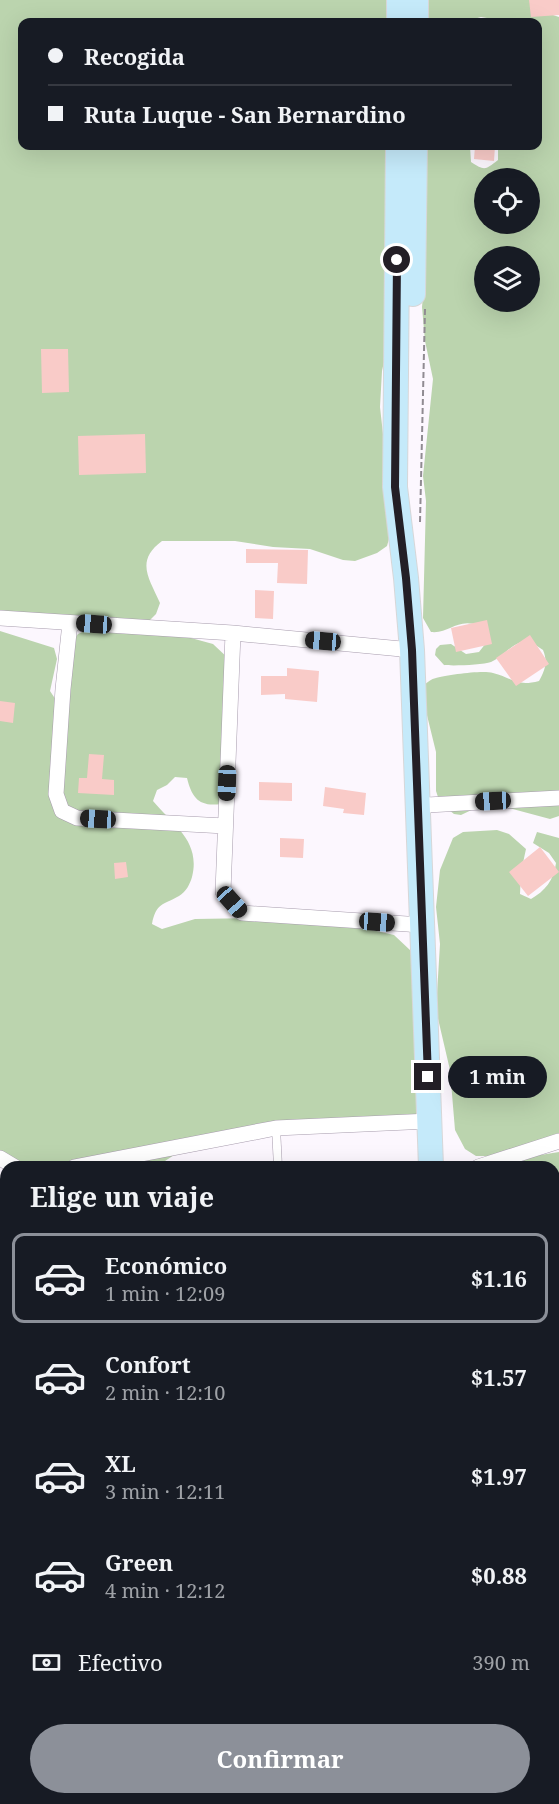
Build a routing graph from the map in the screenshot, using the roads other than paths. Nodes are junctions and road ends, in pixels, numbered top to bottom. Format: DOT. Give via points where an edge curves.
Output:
graph roads {
  1 [pos="399,0"];
  2 [pos="416,0"];
  3 [pos="399,18"];
  4 [pos="416,18"];
  5 [pos="398,150"];
  6 [pos="415,150"];
  7 [pos="406,578"];
  8 [pos="0,618"];
  9 [pos="70,623"];
  10 [pos="233,633"];
  11 [pos="412,650"];
  12 [pos="559,798"];
  13 [pos="418,801"];
  14 [pos="225,826"];
  15 [pos="422,925"];
  16 [pos="430,1121"];
  17 [pos="276,1128"];
  18 [pos="559,1141"];
  19 [pos="109,1161"];
  20 [pos="278,1161"];
  21 [pos="432,1161"];
  22 [pos="497,1161"];
  1 -- 3 [label="main road"];
  2 -- 4 [label="main road"];
  5 -- 7 [label="main road" via="395,487"];
  6 -- 7 [label="main road" via="411,491"];
  7 -- 11 [label="main road"];
  8 -- 9 [label="street"];
  9 -- 10 [label="street"];
  9 -- 14 [label="street" via="56,794 62,811 77,818"];
  10 -- 11 [label="street"];
  10 -- 14 [label="street"];
  11 -- 13 [label="main road"];
  12 -- 13 [label="street" via="427,805"];
  13 -- 15 [label="main road"];
  14 -- 15 [label="street" via="223,892 242,913"];
  15 -- 16 [label="main road"];
  16 -- 17 [label="street"];
  16 -- 21 [label="main road"];
  17 -- 19 [label="street"];
  17 -- 20 [label="lane"];
  18 -- 22 [label="street"];
}
